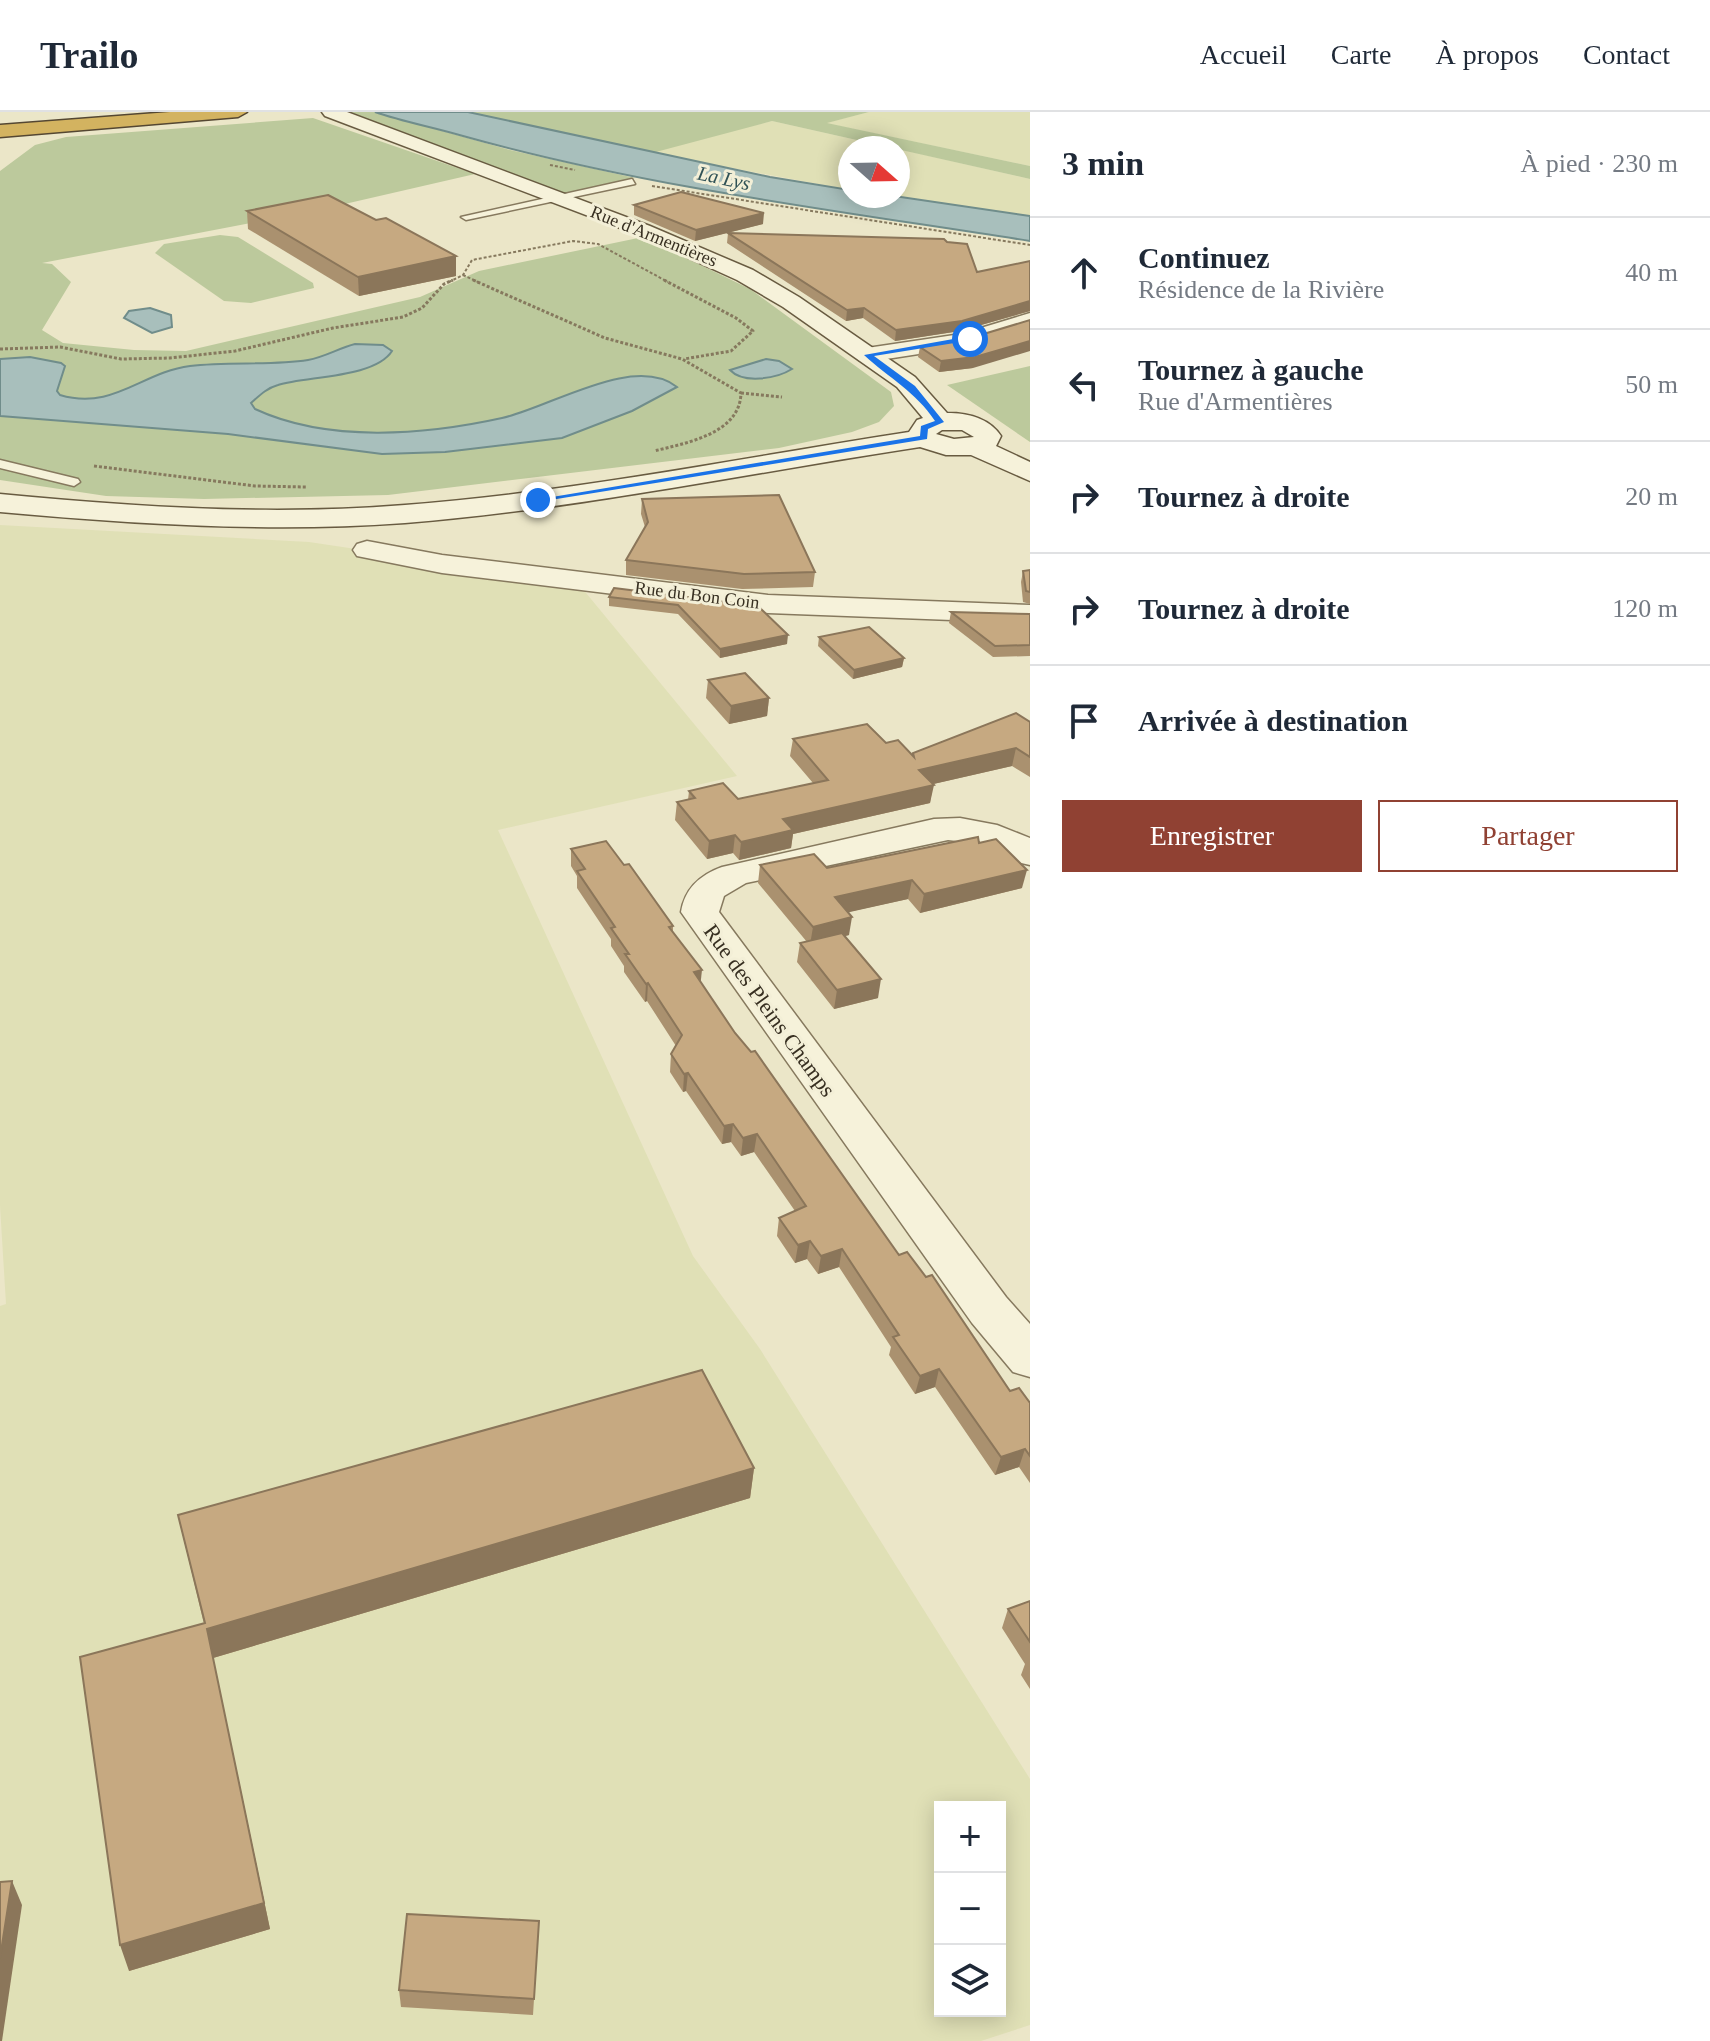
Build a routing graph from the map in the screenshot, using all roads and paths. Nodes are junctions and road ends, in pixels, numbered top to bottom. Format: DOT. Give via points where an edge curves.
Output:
graph roads {
  1 [pos="238,112"];
  2 [pos="331,112"];
  3 [pos="0,131"];
  4 [pos="542,163"];
  5 [pos="632,182"];
  6 [pos="563,199"];
  7 [pos="466,217"];
  8 [pos="1030,245"];
  9 [pos="463,275"];
  10 [pos="1025,325"];
  11 [pos="0,349"];
  12 [pos="867,355"];
  13 [pos="682,359"];
  14 [pos="741,393"];
  15 [pos="782,397"];
  16 [pos="932,430"];
  17 [pos="648,453"];
  18 [pos="0,464"];
  19 [pos="88,465"];
  20 [pos="1030,473"];
  21 [pos="74,482"];
  22 [pos="312,487"];
  23 [pos="0,503"];
  24 [pos="367,550"];
  25 [pos="1030,614"];
  26 [pos="1030,854"];
  27 [pos="1030,1358"];
  1 -- 3 [label="highway"];
  2 -- 6 [label="main road, Rue d'Armentières"];
  4 -- 5 [label="path"];
  5 -- 6 [label="lane"];
  5 -- 8 [label="path"];
  6 -- 7 [label="lane"];
  6 -- 12 [label="main road, Rue d'Armentières" via="745,275"];
  9 -- 11 [label="path" via="403,317 235,351 121,359 60,347"];
  9 -- 13 [label="path" via="605,338"];
  9 -- 13 [label="path" via="472,260 573,241 598,244 753,331 742,347"];
  10 -- 12 [label="street"];
  12 -- 16 [label="main road, Rue d'Armentières" via="912,388"];
  13 -- 14 [label="path"];
  14 -- 15 [label="path"];
  14 -- 17 [label="path" via="743,401 734,419 699,438"];
  16 -- 20 [label="main road" via="946,447 975,446"];
  16 -- 23 [label="main road" via="548,498 404,514 166,517"];
  18 -- 21 [label="lane"];
  19 -- 22 [label="path" via="255,486"];
  24 -- 25 [label="street, Rue du Bon Coin" via="768,604"];
  26 -- 27 [label="street, Rue des Pleins Champs" via="988,832 934,830 735,875 712,885 700,912 989,1310"];
}
